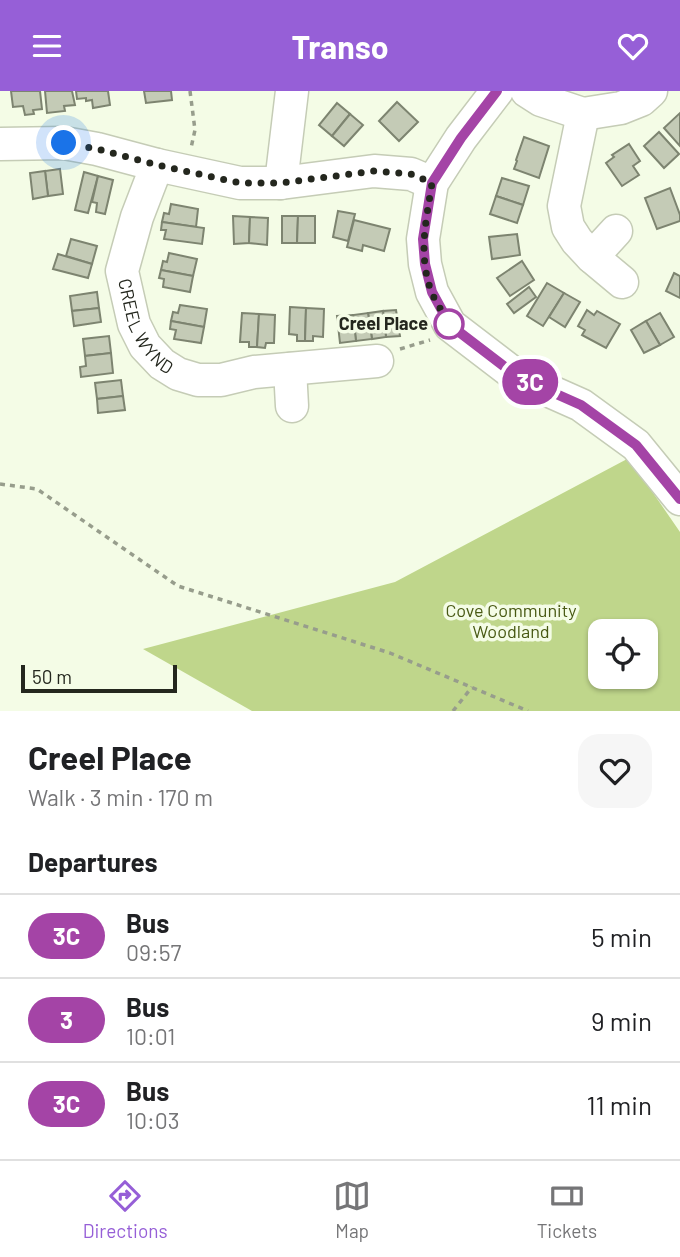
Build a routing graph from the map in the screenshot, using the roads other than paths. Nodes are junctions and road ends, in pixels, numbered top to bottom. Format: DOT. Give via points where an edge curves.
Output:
graph roads {
  1 [pos="292,91"];
  2 [pos="496,91"];
  3 [pos="527,91"];
  4 [pos="651,91"];
  5 [pos="583,114"];
  6 [pos="0,144"];
  7 [pos="171,168"];
  8 [pos="281,183"];
  9 [pos="432,183"];
  10 [pos="615,231"];
  11 [pos="592,257"];
  12 [pos="622,282"];
  13 [pos="377,361"];
  14 [pos="290,369"];
  15 [pos="292,406"];
  16 [pos="680,499"];
  1 -- 8 [label="street"];
  2 -- 9 [label="street"];
  3 -- 5 [label="street"];
  4 -- 5 [label="street" via="621,108"];
  5 -- 11 [label="street" via="564,206 568,227"];
  6 -- 7 [label="street" via="64,143"];
  7 -- 8 [label="street" via="240,183"];
  7 -- 14 [label="street, CREEL WYND" via="138,217 122,271 134,324 145,346 162,364 198,380"];
  8 -- 9 [label="street" via="374,171 411,174"];
  9 -- 16 [label="street" via="423,239 425,264 432,292 450,325 518,377 581,405 636,445"];
  10 -- 11 [label="street"];
  11 -- 12 [label="street"];
  13 -- 14 [label="street, CREEL WYND"];
  14 -- 15 [label="street"];
}
